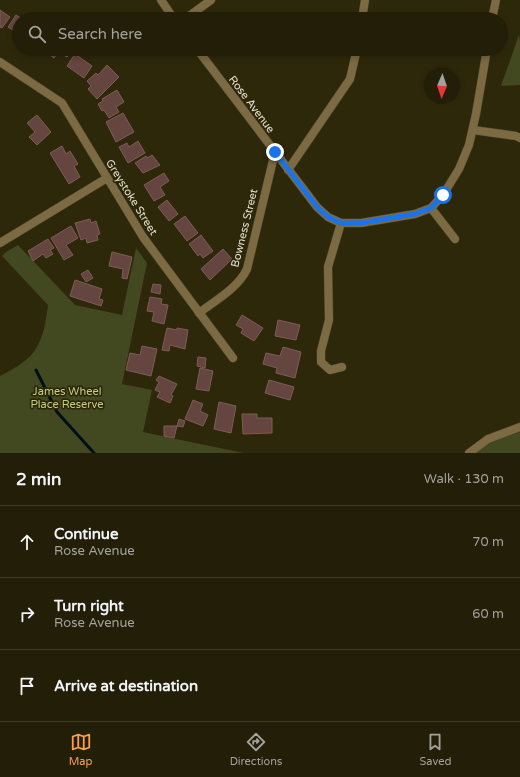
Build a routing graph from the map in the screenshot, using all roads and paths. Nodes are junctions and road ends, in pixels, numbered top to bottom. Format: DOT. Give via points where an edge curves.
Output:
graph roads {
  1 [pos="161,0"];
  2 [pos="211,0"];
  3 [pos="365,0"];
  4 [pos="496,0"];
  5 [pos="169,12"];
  6 [pos="195,12"];
  7 [pos="363,12"];
  8 [pos="493,12"];
  9 [pos="202,56"];
  10 [pos="355,56"];
  11 [pos="486,56"];
  12 [pos="0,62"];
  13 [pos="473,130"];
  14 [pos="520,138"];
  15 [pos="275,152"];
  16 [pos="288,170"];
  17 [pos="107,178"];
  18 [pos="431,208"];
  19 [pos="341,223"];
  20 [pos="455,239"];
  21 [pos="0,243"];
  22 [pos="199,313"];
  23 [pos="234,358"];
  24 [pos="342,367"];
  25 [pos="520,427"];
  26 [pos="470,453"];
  1 -- 5 [label="street"];
  2 -- 6 [label="street"];
  3 -- 7 [label="street"];
  4 -- 8 [label="street"];
  9 -- 15 [label="street, Rose Avenue"];
  10 -- 16 [label="street" via="350,79"];
  11 -- 13 [label="street"];
  12 -- 17 [label="street, Greystoke Street" via="62,102"];
  13 -- 14 [label="street"];
  13 -- 18 [label="street" via="459,169 443,195"];
  15 -- 16 [label="street, Rose Avenue"];
  15 -- 22 [label="street, Bowness Street" via="243,278"];
  16 -- 19 [label="street, Rose Avenue" via="317,207 328,217"];
  17 -- 21 [label="street"];
  17 -- 22 [label="street, Greystoke Street" via="143,237"];
  18 -- 19 [label="street, Rose Avenue" via="414,214 361,223"];
  18 -- 20 [label="street"];
  19 -- 24 [label="street" via="328,267 329,320 321,350 322,362 330,370"];
  22 -- 23 [label="street, Greystoke Street"];
  25 -- 26 [label="street" via="488,438"];
}
